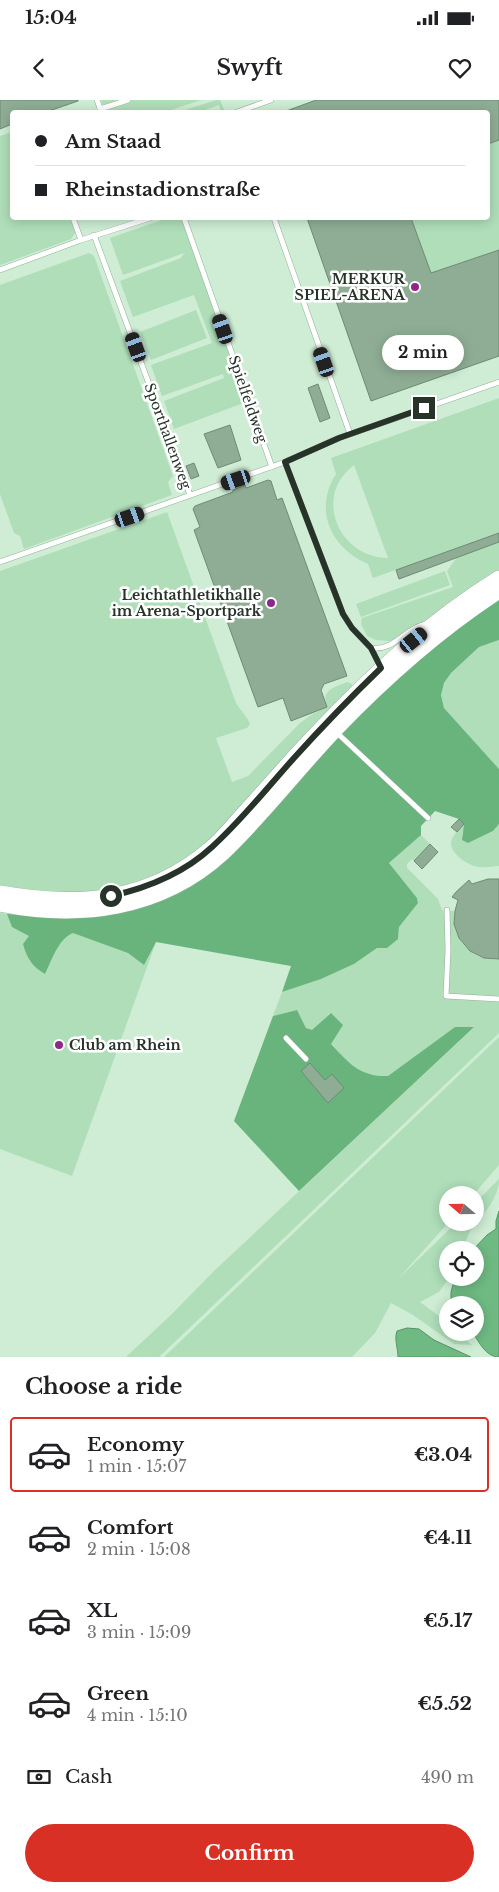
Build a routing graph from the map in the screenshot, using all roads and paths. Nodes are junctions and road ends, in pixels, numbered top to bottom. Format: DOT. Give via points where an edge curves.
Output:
graph roads {
  1 [pos="128,100"];
  2 [pos="271,100"];
  3 [pos="103,110"];
  4 [pos="243,110"];
  5 [pos="74,220"];
  6 [pos="140,220"];
  7 [pos="185,220"];
  8 [pos="275,220"];
  9 [pos="94,235"];
  10 [pos="81,240"];
  11 [pos="0,270"];
  12 [pos="499,382"];
  13 [pos="350,434"];
  14 [pos="285,462"];
  15 [pos="272,467"];
  16 [pos="190,495"];
  17 [pos="0,562"];
  18 [pos="499,578"];
  19 [pos="499,591"];
  20 [pos="437,622"];
  21 [pos="371,648"];
  22 [pos="381,668"];
  23 [pos="334,731"];
  24 [pos="428,818"];
  25 [pos="0,893"];
  26 [pos="0,904"];
  27 [pos="447,910"];
  28 [pos="499,999"];
  29 [pos="286,1038"];
  30 [pos="306,1058"];
  1 -- 3 [label="lane"];
  2 -- 4 [label="lane"];
  5 -- 10 [label="lane"];
  6 -- 9 [label="lane"];
  7 -- 15 [label="lane, Spielfeldweg"];
  8 -- 13 [label="lane"];
  9 -- 10 [label="lane"];
  9 -- 16 [label="lane, Sporthallenweg"];
  10 -- 11 [label="lane"];
  12 -- 13 [label="lane"];
  13 -- 14 [label="lane"];
  14 -- 15 [label="lane"];
  14 -- 21 [label="lane" via="343,614"];
  15 -- 16 [label="lane"];
  16 -- 17 [label="lane"];
  18 -- 20 [label="street"];
  19 -- 23 [label="street" via="408,660"];
  20 -- 21 [label="lane" via="416,626 388,647"];
  20 -- 22 [label="street"];
  21 -- 22 [label="lane"];
  22 -- 25 [label="street" via="307,743 212,848 177,872 143,887 97,899 49,900"];
  23 -- 24 [label="lane"];
  23 -- 26 [label="street" via="222,853 176,885 145,899 90,911 47,911"];
  27 -- 28 [label="lane" via="446,996"];
  29 -- 30 [label="lane"];
}
